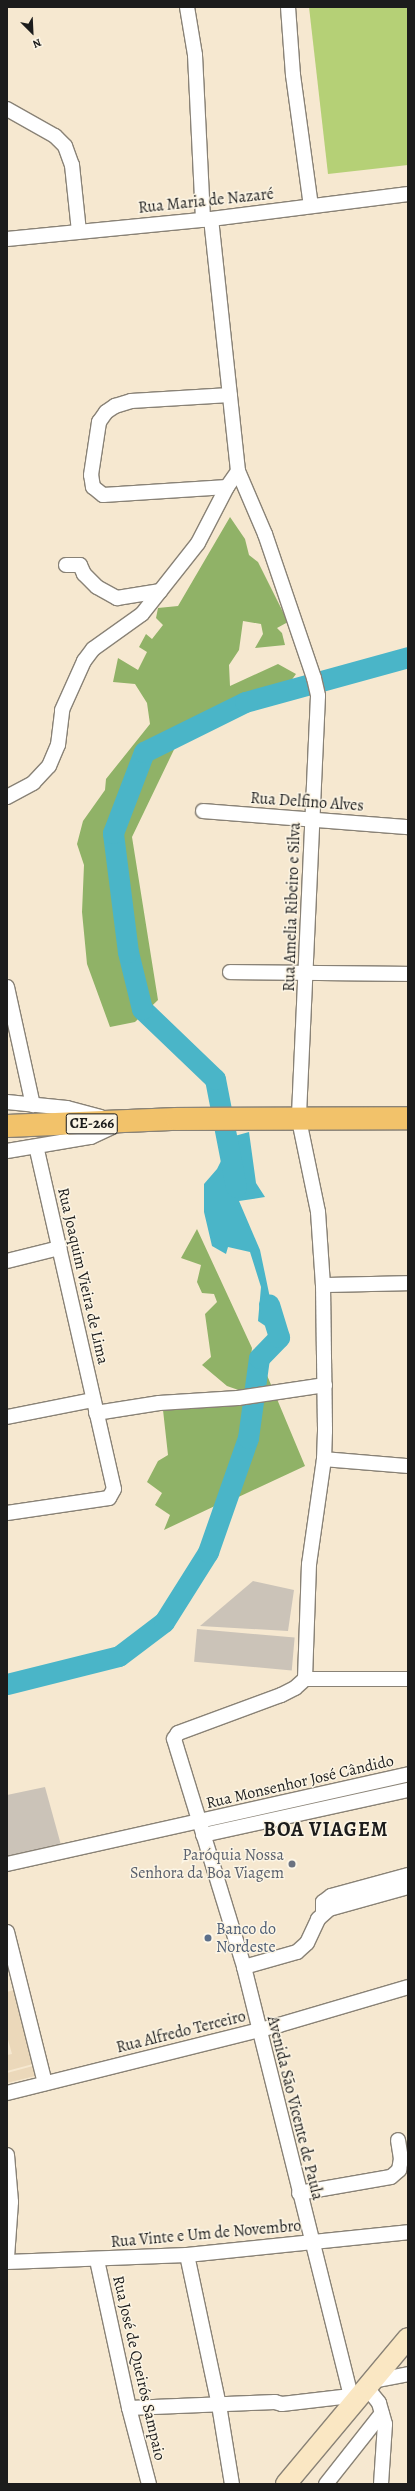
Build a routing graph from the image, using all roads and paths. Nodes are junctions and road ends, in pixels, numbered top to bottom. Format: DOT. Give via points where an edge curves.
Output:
graph roads {
  1 [pos="187,7"];
  2 [pos="288,7"];
  3 [pos="7,109"];
  4 [pos="408,194"];
  5 [pos="311,206"];
  6 [pos="207,219"];
  7 [pos="79,232"];
  8 [pos="7,239"];
  9 [pos="230,395"];
  10 [pos="238,471"];
  11 [pos="227,487"];
  12 [pos="66,565"];
  13 [pos="160,591"];
  14 [pos="7,797"];
  15 [pos="202,811"];
  16 [pos="312,820"];
  17 [pos="408,827"];
  18 [pos="230,972"];
  19 [pos="306,974"];
  20 [pos="408,974"];
  21 [pos="7,987"];
  22 [pos="7,1102"];
  23 [pos="33,1105"];
  24 [pos="408,1118"];
  25 [pos="299,1120"];
  26 [pos="121,1123"];
  27 [pos="7,1126"];
  28 [pos="36,1147"];
  29 [pos="7,1152"];
  30 [pos="59,1248"];
  31 [pos="7,1261"];
  32 [pos="408,1283"];
  33 [pos="323,1284"];
  34 [pos="325,1385"];
  35 [pos="95,1406"];
  36 [pos="7,1417"];
  37 [pos="324,1459"];
  38 [pos="408,1466"];
  39 [pos="7,1513"];
  40 [pos="305,1679"];
  41 [pos="408,1680"];
  42 [pos="408,1774"];
  43 [pos="408,1790"];
  44 [pos="201,1829"];
  45 [pos="7,1864"];
  46 [pos="408,1876"];
  47 [pos="408,1887"];
  48 [pos="323,1913"];
  49 [pos="7,1932"];
  50 [pos="244,1967"];
  51 [pos="408,1988"];
  52 [pos="258,2029"];
  53 [pos="45,2083"];
  54 [pos="7,2093"];
  55 [pos="398,2140"];
  56 [pos="7,2155"];
  57 [pos="299,2193"];
  58 [pos="408,2232"];
  59 [pos="311,2242"];
  60 [pos="187,2255"];
  61 [pos="7,2258"];
  62 [pos="97,2260"];
  63 [pos="7,2262"];
  64 [pos="408,2338"];
  65 [pos="408,2374"];
  66 [pos="361,2392"];
  67 [pos="219,2405"];
  68 [pos="129,2408"];
  69 [pos="382,2413"];
  70 [pos="149,2484"];
  71 [pos="232,2484"];
  72 [pos="286,2484"];
  73 [pos="326,2484"];
  74 [pos="381,2484"];
  1 -- 6 [label="street, Rua Amelia Ribeiro e Silva" via="195,55"];
  2 -- 5 [label="street" via="293,75"];
  3 -- 7 [label="street" via="55,136 65,146 72,165"];
  4 -- 5 [label="street, Rua Maria de Nazaré"];
  5 -- 6 [label="street, Rua Maria de Nazaré"];
  6 -- 7 [label="street, Rua Maria de Nazaré"];
  6 -- 9 [label="street, Rua Amelia Ribeiro e Silva"];
  7 -- 8 [label="street, Rua Maria de Nazaré"];
  9 -- 10 [label="street, Rua Amelia Ribeiro e Silva"];
  9 -- 11 [label="street" via="131,402 115,406 106,412 99,422 91,475 93,487 103,495"];
  10 -- 11 [label="street"];
  10 -- 16 [label="street, Rua Amelia Ribeiro e Silva" via="265,534 318,696"];
  11 -- 13 [label="street" via="198,543"];
  12 -- 13 [label="street" via="80,565 84,574 97,587 117,598"];
  13 -- 14 [label="street" via="142,614 93,649 84,660 62,710 58,745 52,761 33,783"];
  15 -- 16 [label="street, Rua Delfino Alves"];
  16 -- 17 [label="street, Rua Delfino Alves"];
  16 -- 19 [label="street, Rua Amelia Ribeiro e Silva"];
  18 -- 19 [label="street"];
  19 -- 20 [label="street"];
  19 -- 25 [label="street, Rua Amelia Ribeiro e Silva"];
  21 -- 23 [label="street"];
  22 -- 23 [label="street"];
  23 -- 26 [label="street" via="67,1108"];
  24 -- 25 [label="main road, CE-266"];
  25 -- 26 [label="main road, CE-266" via="267,1117"];
  25 -- 33 [label="street, Rua Amelia Ribeiro e Silva" via="318,1212"];
  26 -- 27 [label="main road, CE-266"];
  26 -- 28 [label="street" via="91,1137"];
  28 -- 29 [label="street"];
  28 -- 30 [label="street, Rua Joaquim Vieira de Lima"];
  30 -- 31 [label="street"];
  30 -- 35 [label="street, Rua Joaquim Vieira de Lima"];
  32 -- 33 [label="street"];
  33 -- 34 [label="street, Rua Amelia Ribeiro e Silva"];
  34 -- 35 [label="street" via="238,1398"];
  34 -- 37 [label="street, Rua Amelia Ribeiro e Silva"];
  35 -- 36 [label="street"];
  35 -- 39 [label="street, Rua Joaquim Vieira de Lima" via="113,1481 112,1494 109,1498"];
  37 -- 38 [label="street"];
  37 -- 40 [label="street, Rua Amelia Ribeiro e Silva" via="309,1564"];
  40 -- 41 [label="street"];
  40 -- 44 [label="street, Avenida São Vicente de Paula" via="281,1695 175,1736 177,1751"];
  42 -- 44 [label="street, Rua Monsenhor José Cândido"];
  43 -- 44 [label="street, Rua Monsenhor José Cândido"];
  44 -- 45 [label="street"];
  44 -- 50 [label="street, Avenida São Vicente de Paula"];
  46 -- 48 [label="street" via="332,1896 323,1902"];
  47 -- 48 [label="street" via="334,1906"];
  48 -- 50 [label="street" via="307,1943 297,1952"];
  49 -- 53 [label="street"];
  50 -- 52 [label="street, Avenida São Vicente de Paula"];
  51 -- 52 [label="street, Rua Alfredo Terceiro"];
  52 -- 53 [label="street, Rua Alfredo Terceiro"];
  52 -- 57 [label="street, Avenida São Vicente de Paula"];
  53 -- 54 [label="street, Rua Alfredo Terceiro"];
  55 -- 57 [label="street" via="401,2159 399,2170 391,2177"];
  56 -- 61 [label="street" via="11,2218"];
  57 -- 59 [label="street, Avenida São Vicente de Paula"];
  58 -- 59 [label="street, Rua Vinte e Um de Novembro"];
  59 -- 60 [label="street, Rua Vinte e Um de Novembro"];
  59 -- 66 [label="street, Avenida São Vicente de Paula"];
  60 -- 62 [label="street, Rua Vinte e Um de Novembro"];
  60 -- 67 [label="street"];
  62 -- 63 [label="street, Rua Vinte e Um de Novembro"];
  62 -- 68 [label="street, Rua José de Queirós Sampaio"];
  64 -- 66 [label="main road"];
  65 -- 66 [label="street"];
  66 -- 67 [label="street" via="288,2404 275,2402"];
  66 -- 69 [label="street" via="379,2403"];
  66 -- 72 [label="main road"];
  67 -- 68 [label="street"];
  67 -- 71 [label="street"];
  68 -- 70 [label="street, Rua José de Queirós Sampaio"];
  69 -- 73 [label="street"];
  69 -- 74 [label="street" via="385,2435"];
}
